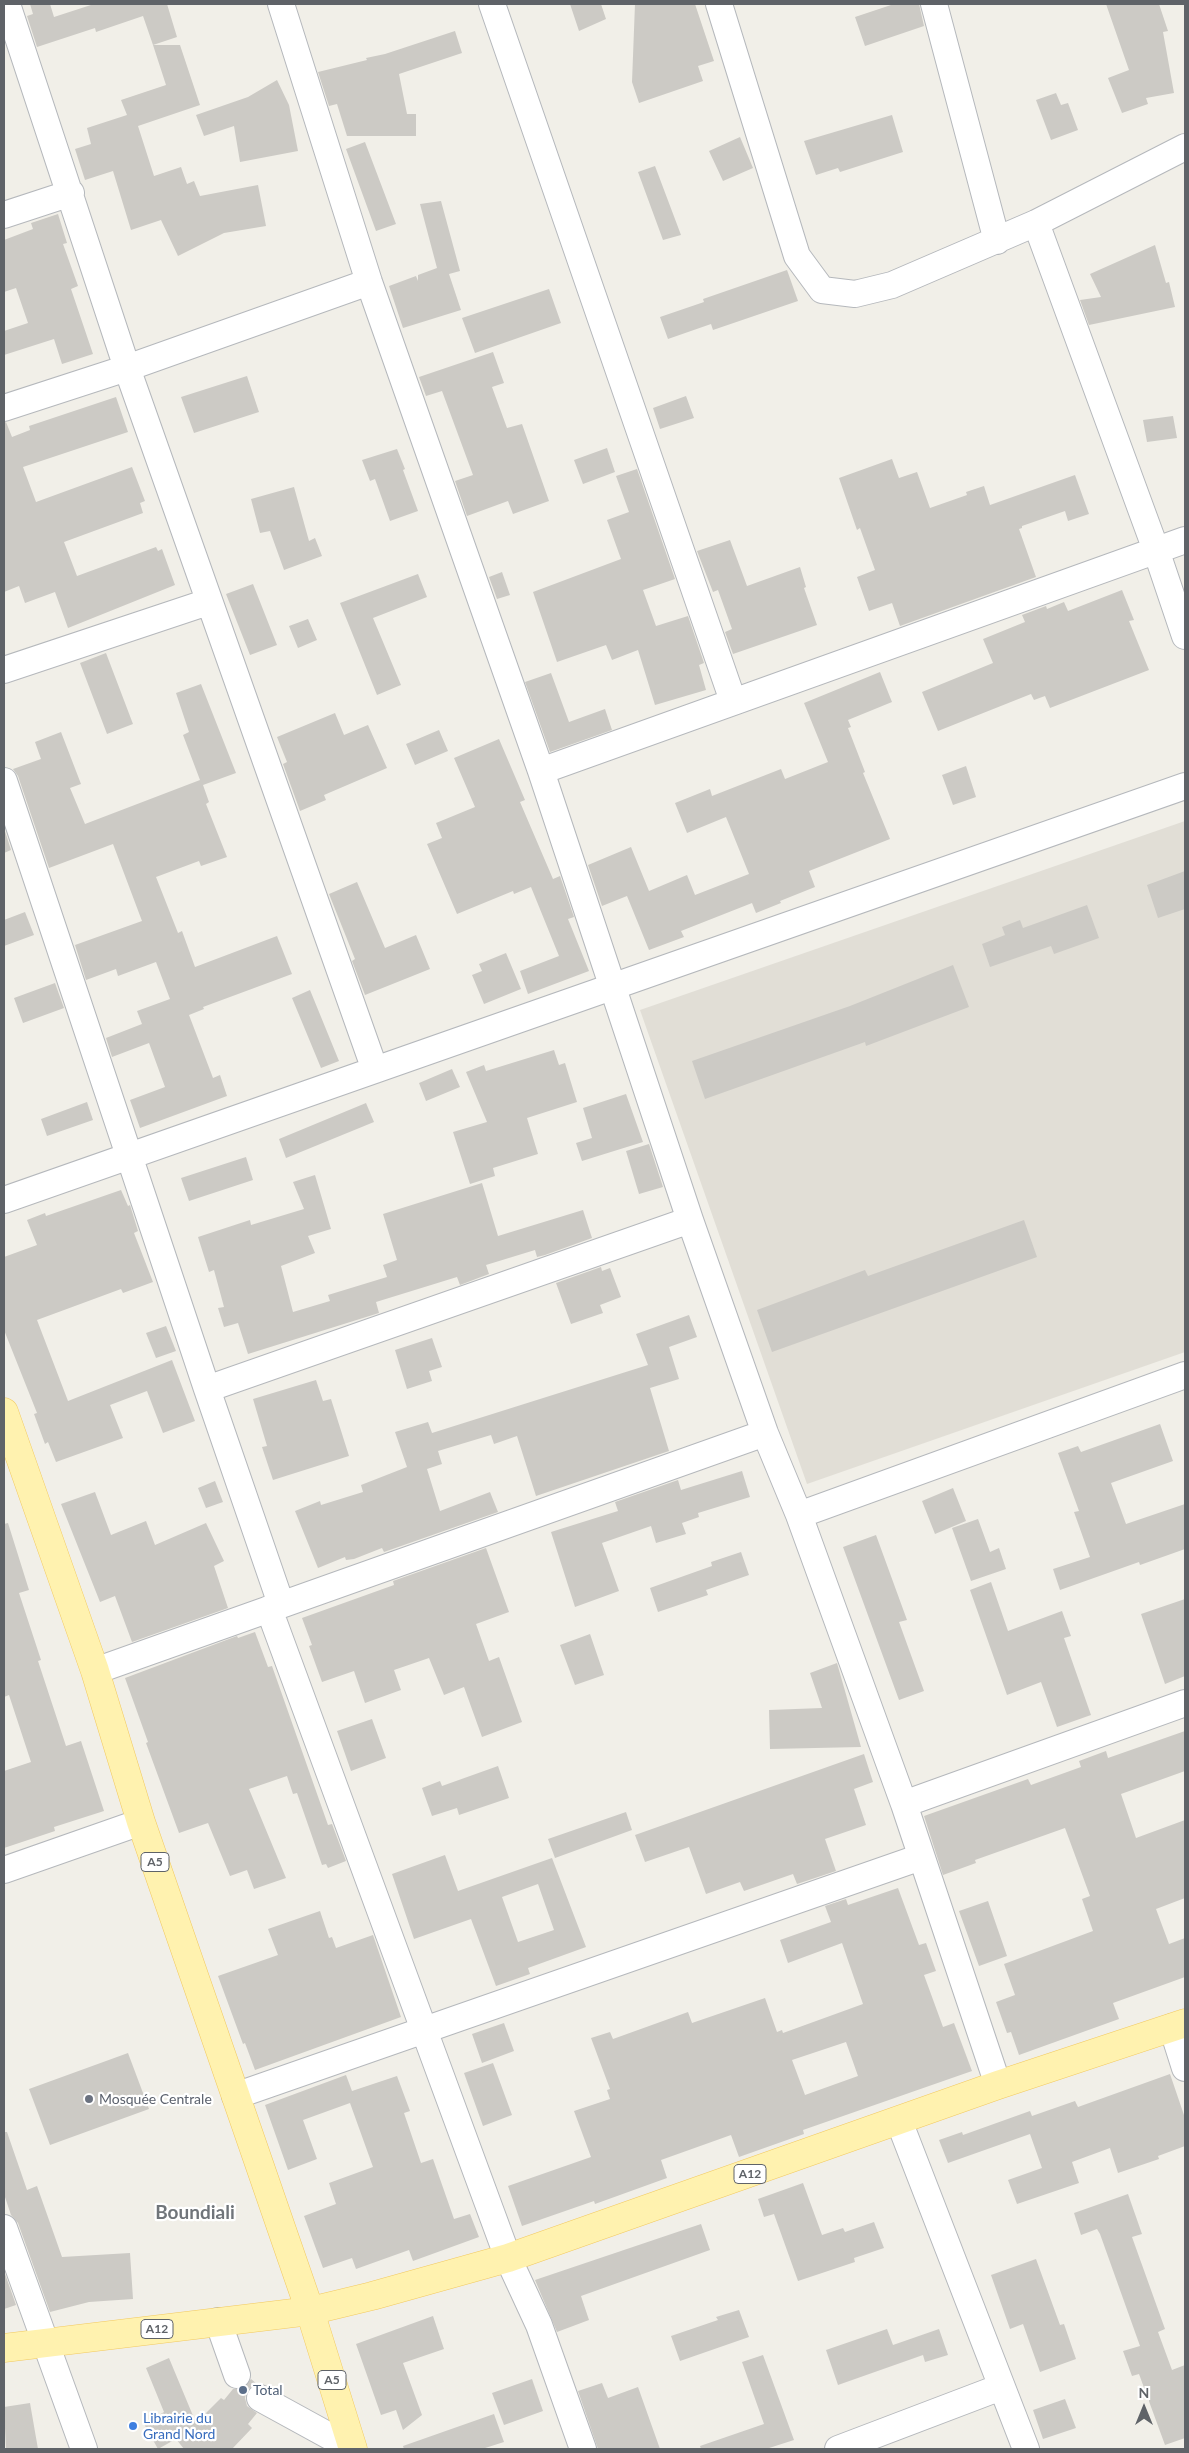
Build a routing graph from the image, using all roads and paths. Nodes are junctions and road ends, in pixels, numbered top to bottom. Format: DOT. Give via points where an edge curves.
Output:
graph roads {
  1 [pos="6,4"];
  2 [pos="280,4"];
  3 [pos="492,4"];
  4 [pos="719,4"];
  5 [pos="934,4"];
  6 [pos="1185,147"];
  7 [pos="71,193"];
  8 [pos="4,215"];
  9 [pos="1036,223"];
  10 [pos="997,241"];
  11 [pos="369,282"];
  12 [pos="127,368"];
  13 [pos="4,408"];
  14 [pos="1185,540"];
  15 [pos="1156,550"];
  16 [pos="208,602"];
  17 [pos="1185,636"];
  18 [pos="4,670"];
  19 [pos="733,701"];
  20 [pos="541,771"];
  21 [pos="4,781"];
  22 [pos="1185,786"];
  23 [pos="611,988"];
  24 [pos="375,1070"];
  25 [pos="129,1157"];
  26 [pos="4,1200"];
  27 [pos="690,1220"];
  28 [pos="1185,1375"];
  29 [pos="207,1389"];
  30 [pos="4,1412"];
  31 [pos="765,1434"];
  32 [pos="799,1515"];
  33 [pos="275,1606"];
  34 [pos="95,1671"];
  35 [pos="1185,1703"];
  36 [pos="904,1804"];
  37 [pos="142,1822"];
  38 [pos="921,1857"];
  39 [pos="4,1870"];
  40 [pos="1179,2025"];
  41 [pos="425,2028"];
  42 [pos="1185,2068"];
  43 [pos="998,2085"];
  44 [pos="235,2096"];
  45 [pos="899,2121"];
  46 [pos="4,2228"];
  47 [pos="508,2258"];
  48 [pos="310,2311"];
  49 [pos="218,2321"];
  50 [pos="44,2342"];
  51 [pos="4,2348"];
  52 [pos="237,2374"];
  53 [pos="1001,2387"];
  54 [pos="260,2398"];
  55 [pos="84,2449"];
  56 [pos="353,2449"];
  57 [pos="583,2449"];
  58 [pos="838,2449"];
  59 [pos="1026,2449"];
  1 -- 7 [label="street"];
  2 -- 11 [label="street"];
  3 -- 19 [label="street"];
  4 -- 10 [label="street" via="797,256 822,290 854,294 892,285"];
  5 -- 10 [label="street"];
  6 -- 9 [label="street"];
  7 -- 8 [label="street"];
  7 -- 12 [label="street"];
  9 -- 10 [label="street"];
  9 -- 15 [label="street"];
  11 -- 12 [label="street"];
  11 -- 20 [label="street"];
  12 -- 13 [label="street"];
  12 -- 16 [label="street"];
  14 -- 15 [label="street"];
  15 -- 17 [label="street"];
  15 -- 19 [label="street"];
  16 -- 18 [label="street"];
  16 -- 24 [label="street"];
  19 -- 20 [label="street"];
  20 -- 23 [label="street"];
  21 -- 25 [label="street"];
  22 -- 23 [label="street"];
  23 -- 24 [label="street"];
  23 -- 27 [label="street"];
  24 -- 25 [label="street"];
  25 -- 26 [label="street"];
  25 -- 29 [label="street"];
  27 -- 29 [label="street"];
  27 -- 31 [label="street"];
  28 -- 32 [label="street"];
  29 -- 33 [label="street"];
  30 -- 34 [label="main road, A5"];
  31 -- 32 [label="street"];
  31 -- 33 [label="street"];
  32 -- 36 [label="street"];
  33 -- 34 [label="street"];
  33 -- 41 [label="street"];
  34 -- 37 [label="main road, A5"];
  35 -- 36 [label="street"];
  36 -- 38 [label="street"];
  37 -- 39 [label="street"];
  37 -- 44 [label="main road, A5"];
  38 -- 41 [label="street"];
  38 -- 43 [label="street"];
  40 -- 42 [label="street"];
  40 -- 43 [label="main road, A12"];
  41 -- 44 [label="street"];
  41 -- 47 [label="street"];
  43 -- 45 [label="main road, A12"];
  44 -- 48 [label="main road, A5"];
  45 -- 47 [label="main road, A12"];
  45 -- 53 [label="street"];
  46 -- 50 [label="street"];
  47 -- 48 [label="main road, A12"];
  47 -- 57 [label="street" via="539,2325"];
  48 -- 49 [label="main road, A12"];
  48 -- 56 [label="main road, A5"];
  49 -- 50 [label="main road, A12"];
  49 -- 52 [label="street"];
  50 -- 51 [label="main road, A12"];
  50 -- 55 [label="street"];
  53 -- 58 [label="street"];
  53 -- 59 [label="street"];
  54 -- 56 [label="street"];
}
